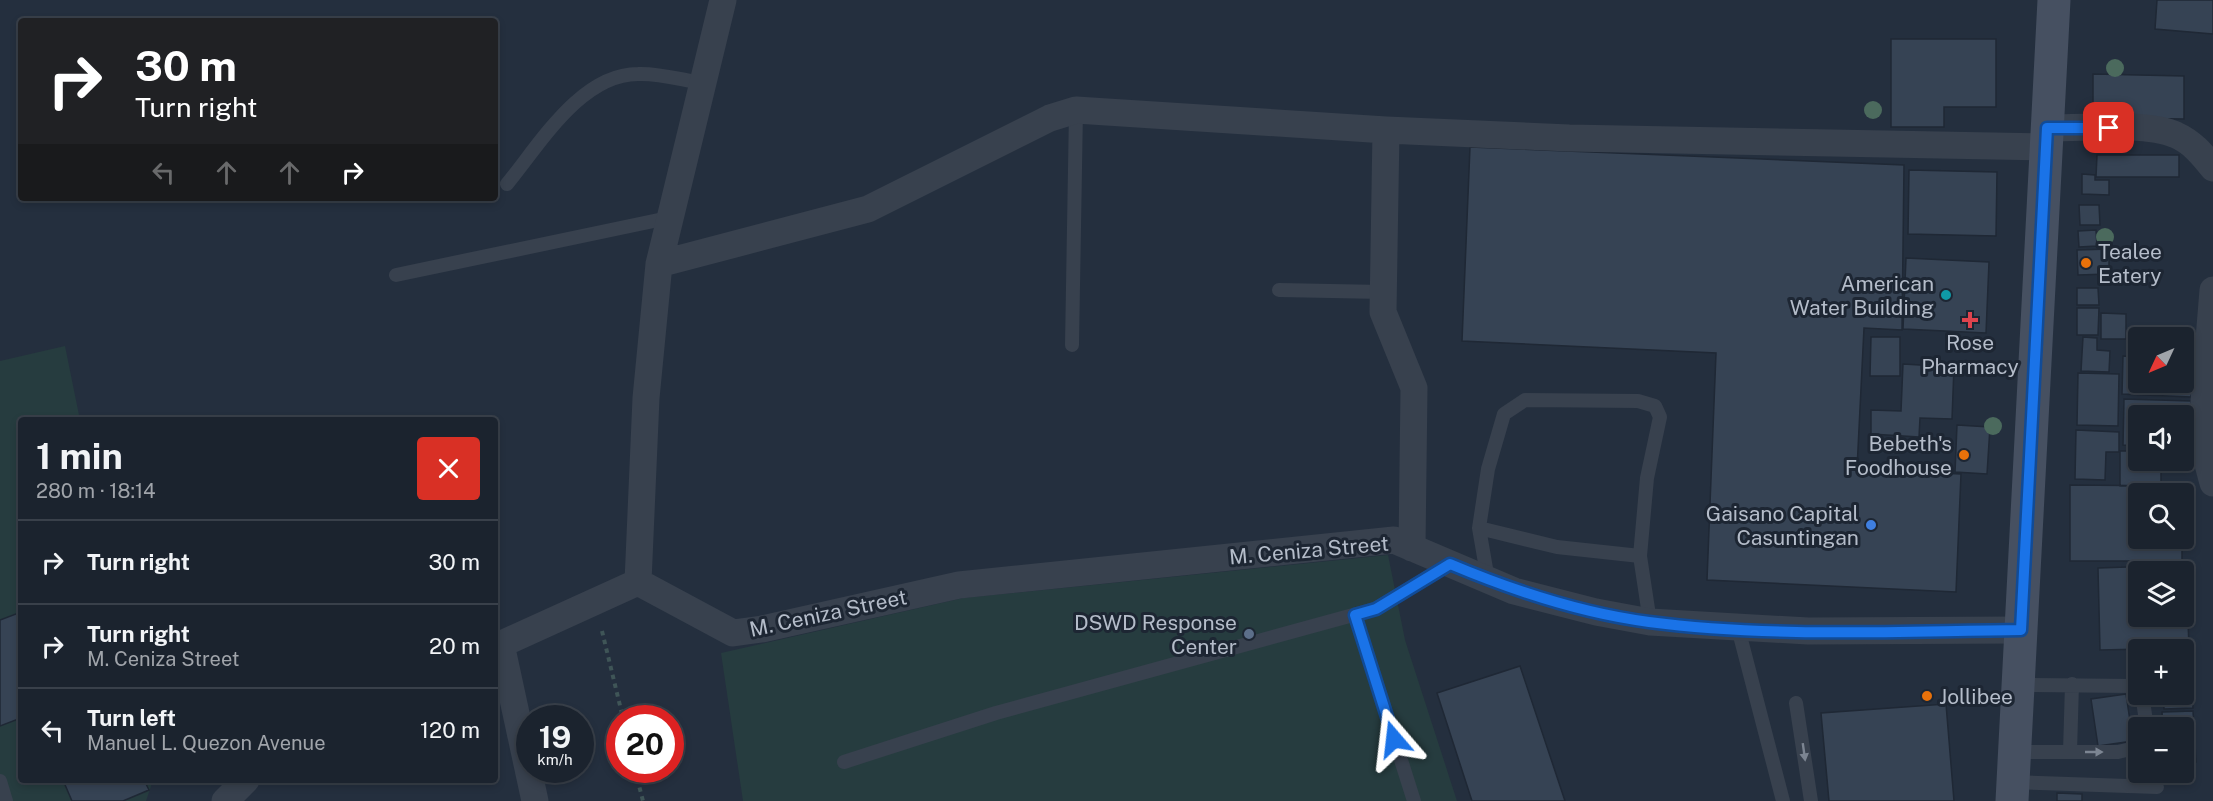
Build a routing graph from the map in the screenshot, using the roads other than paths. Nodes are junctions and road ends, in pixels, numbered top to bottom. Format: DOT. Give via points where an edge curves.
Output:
graph roads {
  1 [pos="723,0"];
  2 [pos="2054,0"];
  3 [pos="702,83"];
  4 [pos="1076,110"];
  5 [pos="1386,130"];
  6 [pos="2047,138"];
  7 [pos="2213,168"];
  8 [pos="507,184"];
  9 [pos="668,218"];
  10 [pos="658,264"];
  11 [pos="396,274"];
  12 [pos="1279,290"];
  13 [pos="2213,290"];
  14 [pos="1383,292"];
  15 [pos="1072,345"];
  16 [pos="2213,483"];
  17 [pos="1479,528"];
  18 [pos="1412,548"];
  19 [pos="1640,556"];
  20 [pos="1450,564"];
  21 [pos="1488,580"];
  22 [pos="638,582"];
  23 [pos="1355,615"];
  24 [pos="1650,622"];
  25 [pos="1738,628"];
  26 [pos="2021,630"];
  27 [pos="498,646"];
  28 [pos="2072,684"];
  29 [pos="2018,685"];
  30 [pos="2128,686"];
  31 [pos="1796,703"];
  32 [pos="2128,750"];
  33 [pos="2070,752"];
  34 [pos="844,762"];
  35 [pos="2013,778"];
  36 [pos="0,781"];
  37 [pos="243,783"];
  38 [pos="2157,787"];
  39 [pos="227,800"];
  40 [pos="6,801"];
  41 [pos="535,801"];
  42 [pos="1414,801"];
  43 [pos="1783,801"];
  44 [pos="1811,801"];
  1 -- 3 [label="street"];
  2 -- 6 [label="main road"];
  3 -- 8 [label="lane" via="637,74 603,81 581,96"];
  3 -- 9 [label="street"];
  4 -- 5 [label="street"];
  4 -- 10 [label="street" via="1050,118 868,209"];
  4 -- 15 [label="lane"];
  5 -- 6 [label="street" via="1569,138"];
  5 -- 14 [label="street"];
  6 -- 7 [label="street" via="2150,129 2175,134 2198,149"];
  6 -- 26 [label="main road"];
  9 -- 10 [label="street"];
  9 -- 11 [label="lane"];
  10 -- 22 [label="street" via="646,398"];
  12 -- 14 [label="lane"];
  13 -- 16 [label="street" via="2201,438"];
  14 -- 18 [label="street" via="1383,312 1414,388"];
  17 -- 19 [label="lane" via="1557,547"];
  17 -- 19 [label="lane" via="1488,469 1504,414 1525,400 1638,401 1655,406 1660,417 1647,478"];
  17 -- 21 [label="lane"];
  18 -- 20 [label="street, M. Ceniza Street"];
  18 -- 22 [label="street, M. Ceniza Street" via="1394,540 983,582 733,633"];
  19 -- 24 [label="lane"];
  20 -- 21 [label="street, M. Ceniza Street"];
  20 -- 23 [label="lane" via="1376,609"];
  21 -- 24 [label="street, M. Ceniza Street" via="1514,591"];
  22 -- 27 [label="street"];
  23 -- 34 [label="lane" via="996,713"];
  23 -- 42 [label="lane"];
  24 -- 25 [label="street, M. Ceniza Street"];
  25 -- 26 [label="street, M. Ceniza Street"];
  25 -- 43 [label="lane"];
  26 -- 29 [label="main road"];
  27 -- 41 [label="street"];
  28 -- 29 [label="lane"];
  28 -- 30 [label="lane"];
  28 -- 33 [label="lane"];
  29 -- 35 [label="main road"];
  31 -- 44 [label="lane, one-way"];
  33 -- 32 [label="lane, one-way"];
  33 -- 35 [label="lane"];
  35 -- 38 [label="lane"];
  36 -- 40 [label="lane"];
  37 -- 39 [label="street"];
}
